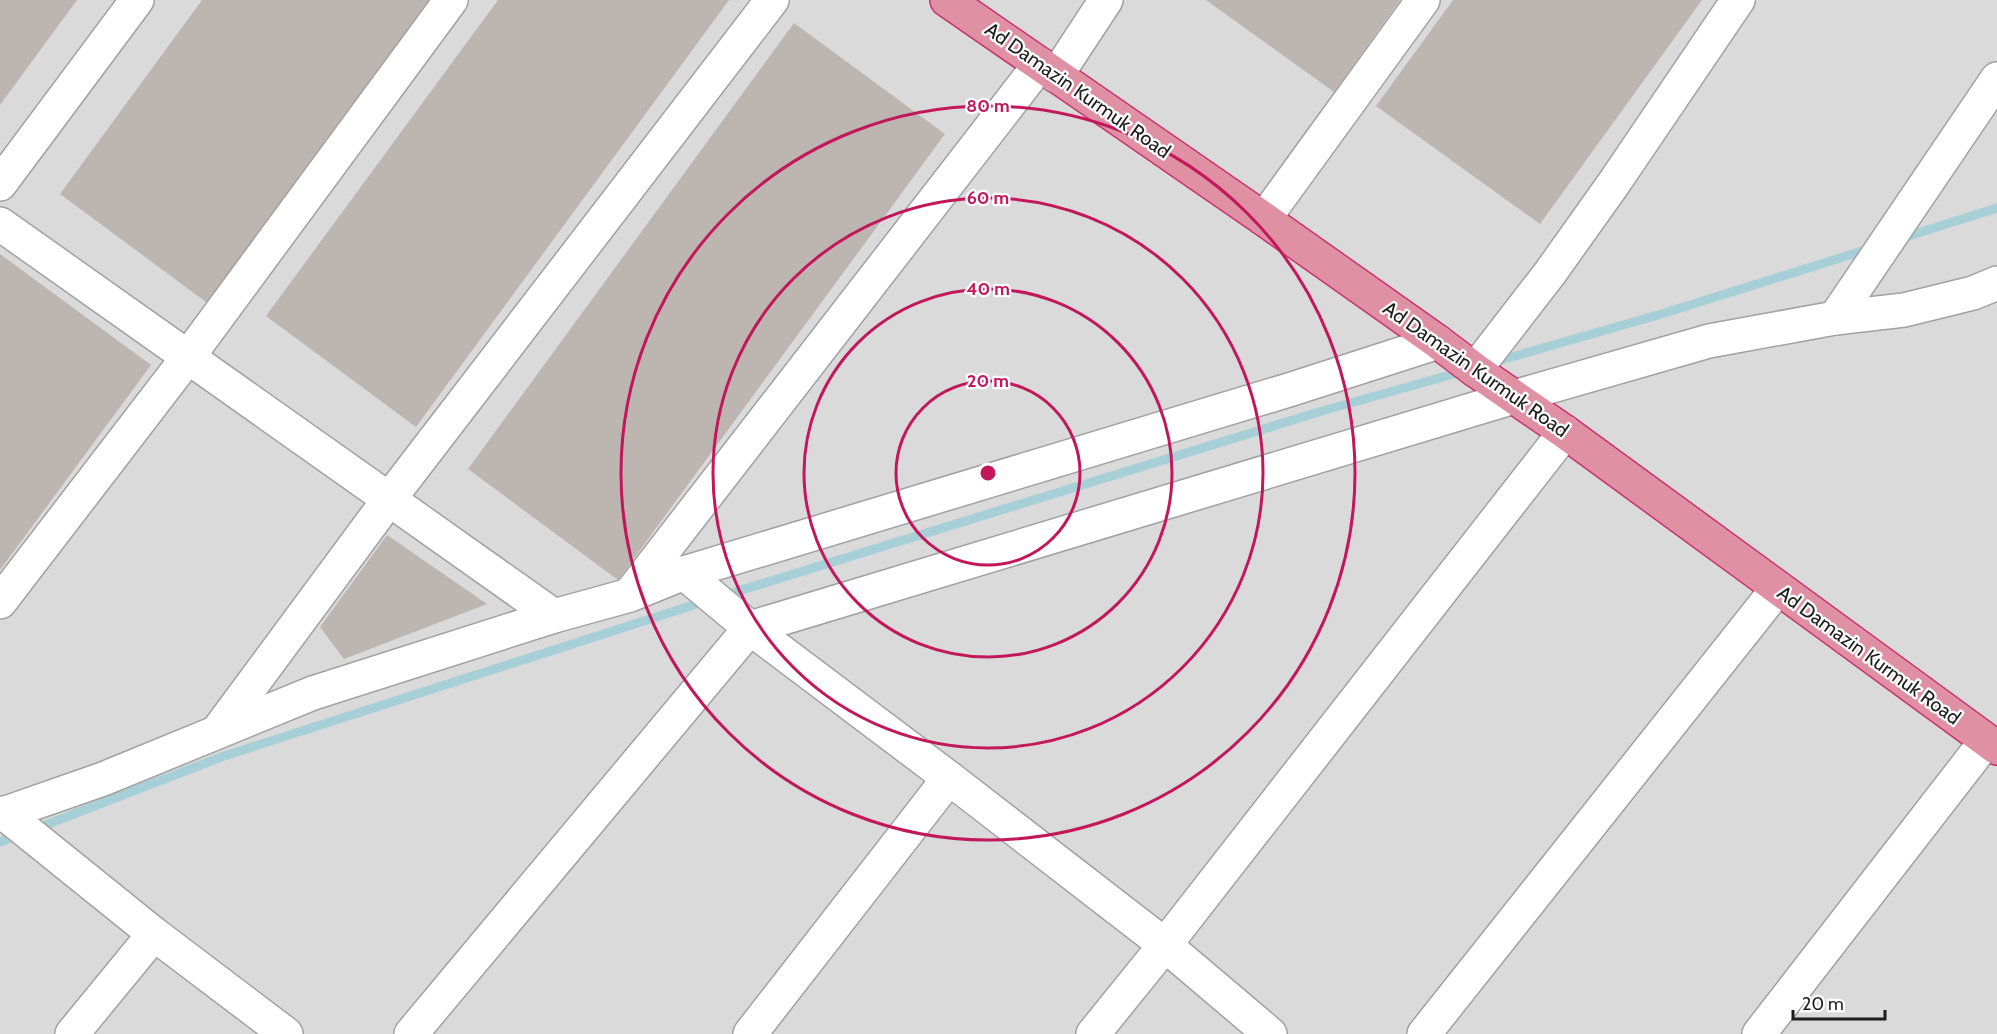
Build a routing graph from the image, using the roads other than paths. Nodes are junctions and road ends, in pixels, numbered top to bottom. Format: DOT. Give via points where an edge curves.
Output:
graph roads {
  1 [pos="137,0"];
  2 [pos="451,0"];
  3 [pos="772,0"];
  4 [pos="947,0"];
  5 [pos="1106,0"];
  6 [pos="1423,0"];
  7 [pos="1738,0"];
  8 [pos="1048,70"];
  9 [pos="1997,79"];
  10 [pos="0,184"];
  11 [pos="1264,219"];
  12 [pos="0,224"];
  13 [pos="1997,283"];
  14 [pos="1835,318"];
  15 [pos="1438,342"];
  16 [pos="188,357"];
  17 [pos="1475,370"];
  18 [pos="1514,397"];
  19 [pos="1565,432"];
  20 [pos="390,498"];
  21 [pos="684,573"];
  22 [pos="1778,588"];
  23 [pos="630,594"];
  24 [pos="0,602"];
  25 [pos="554,616"];
  26 [pos="750,628"];
  27 [pos="217,732"];
  28 [pos="1992,745"];
  29 [pos="949,778"];
  30 [pos="2,814"];
  31 [pos="154,934"];
  32 [pos="1165,945"];
  33 [pos="72,1034"];
  34 [pos="286,1034"];
  35 [pos="411,1034"];
  36 [pos="750,1034"];
  37 [pos="1094,1034"];
  38 [pos="1270,1034"];
  39 [pos="1424,1034"];
  40 [pos="1759,1034"];
  1 -- 10 [label="street"];
  2 -- 16 [label="street"];
  3 -- 20 [label="street"];
  4 -- 8 [label="highway, Ad Damazin Kurmuk Road"];
  5 -- 8 [label="street"];
  6 -- 11 [label="street"];
  7 -- 17 [label="street" via="1608,192"];
  8 -- 11 [label="highway, Ad Damazin Kurmuk Road"];
  8 -- 23 [label="street"];
  9 -- 14 [label="street"];
  11 -- 15 [label="highway, Ad Damazin Kurmuk Road"];
  12 -- 16 [label="street"];
  13 -- 14 [label="street" via="1904,310"];
  14 -- 18 [label="street" via="1709,341"];
  15 -- 17 [label="highway, Ad Damazin Kurmuk Road"];
  15 -- 21 [label="street"];
  16 -- 20 [label="street"];
  16 -- 24 [label="street"];
  17 -- 18 [label="highway, Ad Damazin Kurmuk Road"];
  18 -- 19 [label="highway, Ad Damazin Kurmuk Road"];
  18 -- 26 [label="street"];
  19 -- 22 [label="highway, Ad Damazin Kurmuk Road"];
  19 -- 32 [label="street"];
  20 -- 25 [label="street"];
  20 -- 27 [label="street"];
  21 -- 23 [label="street"];
  21 -- 26 [label="street"];
  22 -- 28 [label="highway, Ad Damazin Kurmuk Road"];
  22 -- 39 [label="street"];
  23 -- 25 [label="street"];
  25 -- 27 [label="street" via="313,693"];
  26 -- 29 [label="street"];
  26 -- 35 [label="street"];
  27 -- 30 [label="street" via="103,779"];
  28 -- 40 [label="street"];
  29 -- 32 [label="street"];
  29 -- 36 [label="street"];
  30 -- 31 [label="street"];
  31 -- 33 [label="street"];
  31 -- 34 [label="street"];
  32 -- 37 [label="street"];
  32 -- 38 [label="street"];
}
